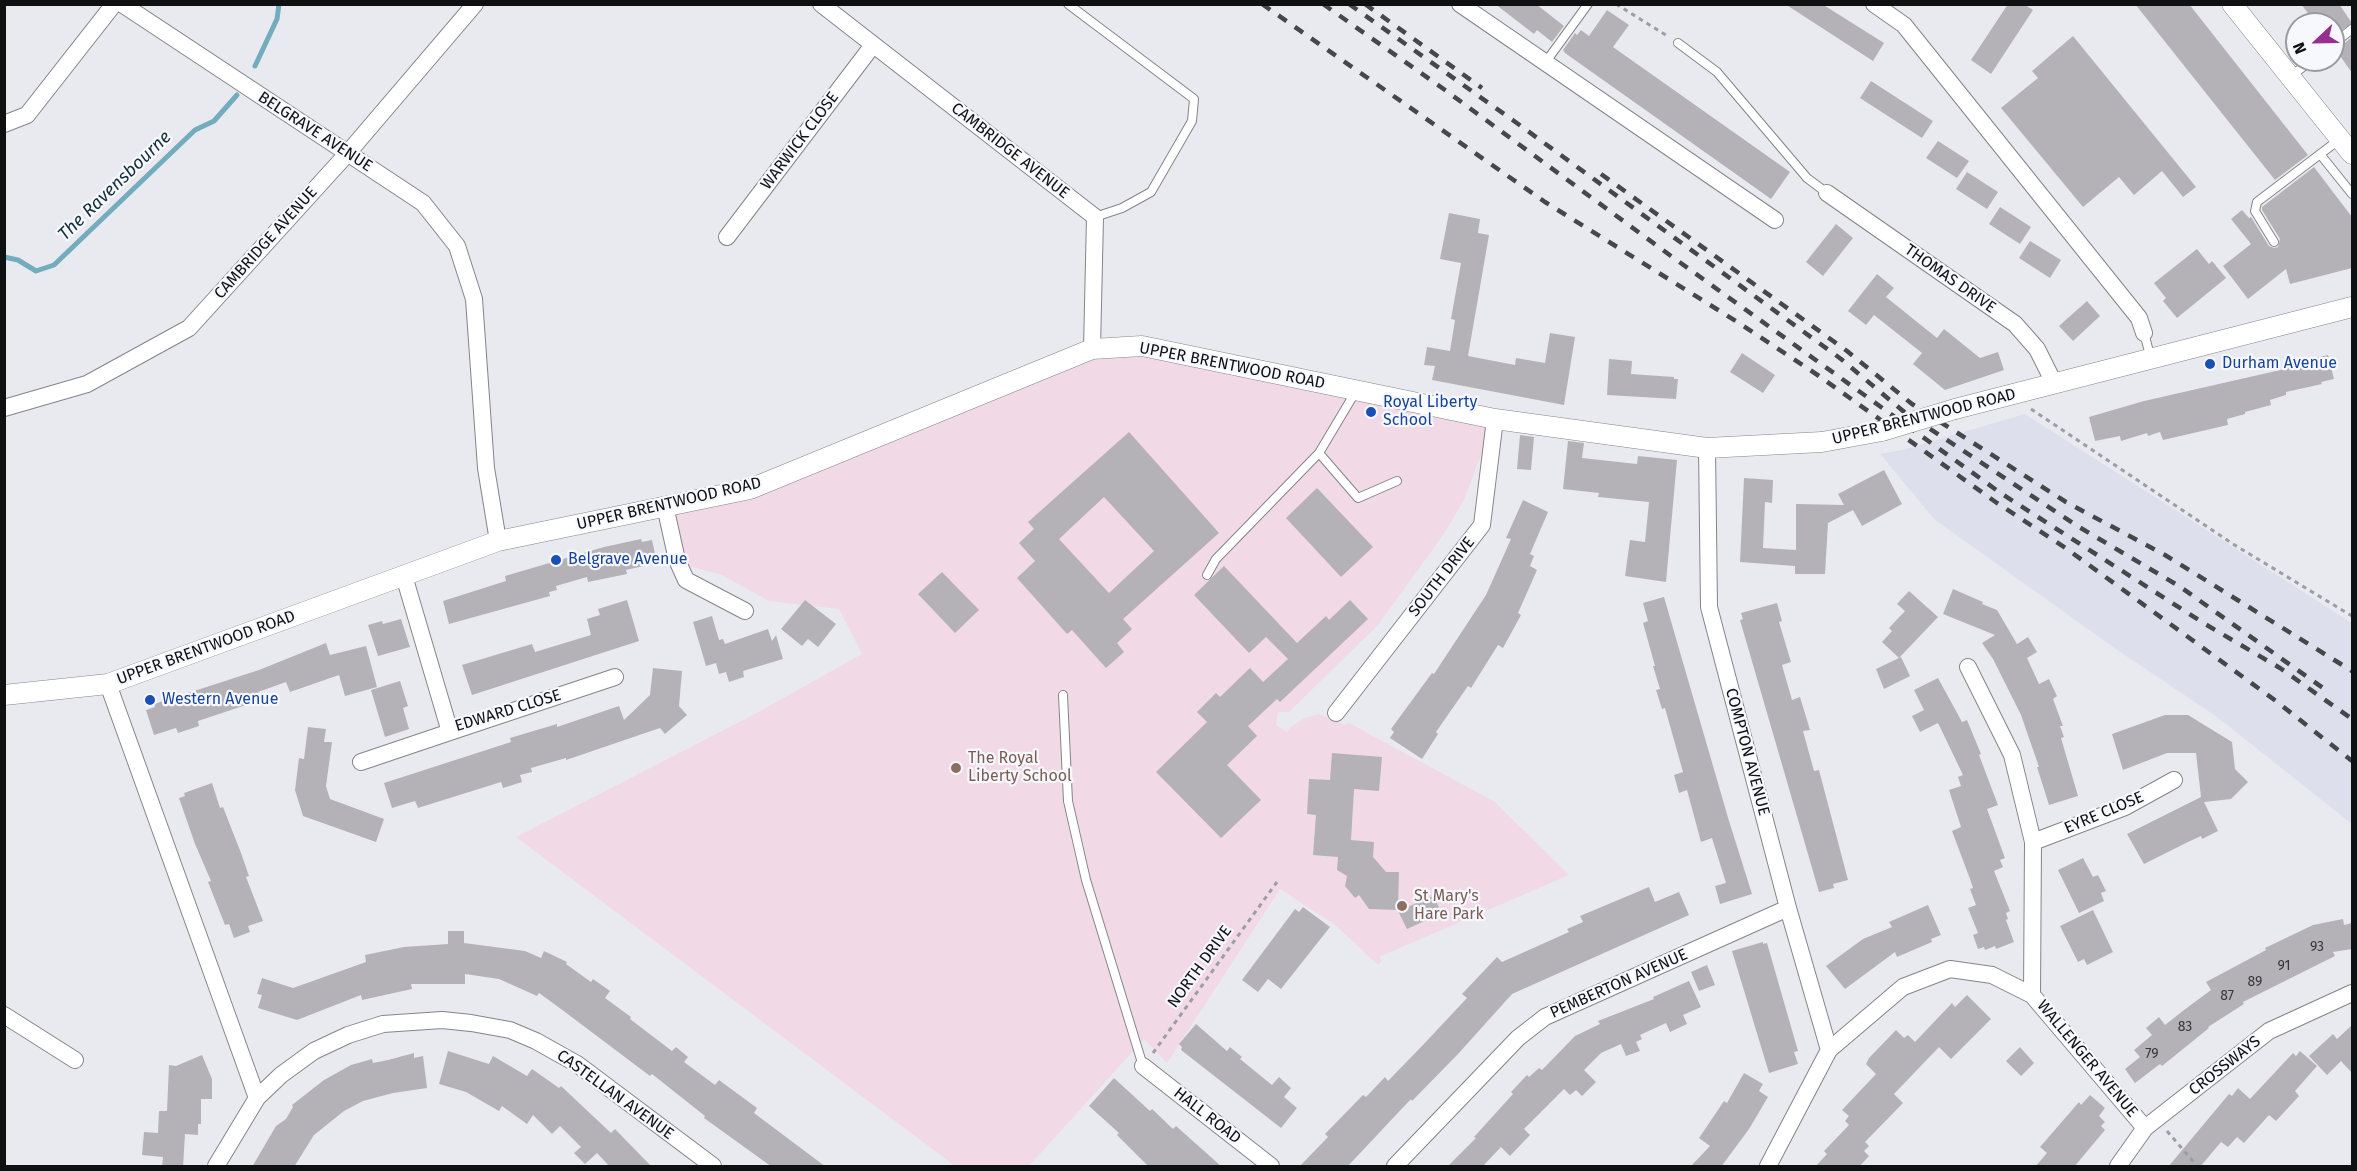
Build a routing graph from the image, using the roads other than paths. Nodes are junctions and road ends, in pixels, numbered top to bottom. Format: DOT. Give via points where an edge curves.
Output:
graph roads {
  1 [pos="114,4"];
  2 [pos="122,4"];
  3 [pos="475,4"];
  4 [pos="821,4"];
  5 [pos="1068,4"];
  6 [pos="1460,4"];
  7 [pos="1588,4"];
  8 [pos="1874,4"];
  9 [pos="2232,4"];
  10 [pos="1678,43"];
  11 [pos="873,45"];
  12 [pos="1545,63"];
  13 [pos="2296,72"];
  14 [pos="2290,77"];
  15 [pos="4,124"];
  16 [pos="2346,147"];
  17 [pos="347,154"];
  18 [pos="2320,154"];
  19 [pos="1827,193"];
  20 [pos="2352,194"];
  21 [pos="1095,217"];
  22 [pos="1775,220"];
  23 [pos="728,237"];
  24 [pos="2274,242"];
  25 [pos="2352,307"];
  26 [pos="2144,333"];
  27 [pos="1092,349"];
  28 [pos="2151,359"];
  29 [pos="2054,383"];
  30 [pos="1357,390"];
  31 [pos="4,408"];
  32 [pos="1495,419"];
  33 [pos="1707,448"];
  34 [pos="1319,453"];
  35 [pos="1397,481"];
  36 [pos="665,506"];
  37 [pos="498,541"];
  38 [pos="1208,575"];
  39 [pos="404,576"];
  40 [pos="745,611"];
  41 [pos="1968,668"];
  42 [pos="615,677"];
  43 [pos="108,684"];
  44 [pos="4,695"];
  45 [pos="1063,695"];
  46 [pos="1336,713"];
  47 [pos="450,732"];
  48 [pos="361,762"];
  49 [pos="2174,780"];
  50 [pos="2032,842"];
  51 [pos="1788,908"];
  52 [pos="2352,993"];
  53 [pos="2032,995"];
  54 [pos="4,1015"];
  55 [pos="1829,1050"];
  56 [pos="75,1060"];
  57 [pos="1143,1066"];
  58 [pos="257,1098"];
  59 [pos="2151,1123"];
  60 [pos="216,1167"];
  61 [pos="713,1167"];
  62 [pos="1271,1167"];
  63 [pos="1395,1167"];
  64 [pos="1768,1167"];
  65 [pos="2118,1167"];
  1 -- 15 [label="street" via="27,115"];
  2 -- 17 [label="street, BELGRAVE AVENUE"];
  3 -- 17 [label="street, CAMBRIDGE AVENUE"];
  4 -- 11 [label="street, CAMBRIDGE AVENUE"];
  5 -- 21 [label="lane" via="1194,99 1192,122 1152,192"];
  6 -- 12 [label="street"];
  7 -- 12 [label="lane"];
  8 -- 26 [label="street" via="1904,26 2139,318"];
  9 -- 14 [label="street"];
  10 -- 19 [label="lane" via="1717,72 1807,178"];
  11 -- 21 [label="street, CAMBRIDGE AVENUE"];
  11 -- 23 [label="street, WARWICK CLOSE"];
  12 -- 22 [label="street"];
  13 -- 14 [label="lane"];
  14 -- 16 [label="street"];
  16 -- 18 [label="lane"];
  17 -- 31 [label="street, CAMBRIDGE AVENUE" via="189,328 87,384"];
  17 -- 37 [label="street, BELGRAVE AVENUE" via="423,203 457,246 474,299 486,468"];
  18 -- 20 [label="lane"];
  18 -- 24 [label="lane" via="2257,202 2255,211"];
  19 -- 29 [label="street, THOMAS DRIVE" via="2015,324 2037,349"];
  21 -- 27 [label="street"];
  25 -- 28 [label="street, UPPER BRENTWOOD ROAD"];
  26 -- 28 [label="lane"];
  27 -- 30 [label="street, UPPER BRENTWOOD ROAD" via="1142,346"];
  27 -- 36 [label="street, UPPER BRENTWOOD ROAD" via="750,489"];
  28 -- 29 [label="street, UPPER BRENTWOOD ROAD"];
  29 -- 33 [label="street, UPPER BRENTWOOD ROAD, bridge" via="1882,430 1822,442"];
  30 -- 32 [label="street, UPPER BRENTWOOD ROAD"];
  30 -- 34 [label="lane"];
  32 -- 33 [label="street, UPPER BRENTWOOD ROAD"];
  32 -- 46 [label="street, SOUTH DRIVE" via="1482,525"];
  33 -- 51 [label="street, COMPTON AVENUE" via="1709,607"];
  34 -- 35 [label="lane" via="1358,498"];
  34 -- 38 [label="lane" via="1216,559"];
  36 -- 37 [label="street, UPPER BRENTWOOD ROAD"];
  36 -- 40 [label="street" via="686,580"];
  37 -- 39 [label="street, UPPER BRENTWOOD ROAD"];
  39 -- 43 [label="street, UPPER BRENTWOOD ROAD"];
  39 -- 47 [label="street, EDWARD CLOSE"];
  41 -- 50 [label="street" via="2012,755"];
  42 -- 47 [label="street, EDWARD CLOSE"];
  43 -- 44 [label="street, UPPER BRENTWOOD ROAD"];
  43 -- 58 [label="street"];
  45 -- 57 [label="lane" via="1068,801 1086,880"];
  47 -- 48 [label="street"];
  49 -- 50 [label="street, EYRE CLOSE" via="2125,807"];
  50 -- 53 [label="street"];
  51 -- 55 [label="street, COMPTON AVENUE"];
  51 -- 63 [label="street, PEMBERTON AVENUE" via="1545,1017 1518,1038"];
  52 -- 59 [label="street, CROSSWAYS" via="2269,1031"];
  53 -- 55 [label="street, WALLENGER AVENUE" via="1992,975 1950,969 1903,987"];
  53 -- 59 [label="street, WALLENGER AVENUE"];
  54 -- 56 [label="street"];
  55 -- 64 [label="street, WALLENGER AVENUE"];
  57 -- 62 [label="street, HALL ROAD"];
  58 -- 60 [label="street, CASTELLAN AVENUE"];
  58 -- 61 [label="street, CASTELLAN AVENUE" via="314,1051 348,1035 383,1024 413,1021 471,1023 519,1034 577,1064"];
  59 -- 65 [label="street, CROSSWAYS"];
}
